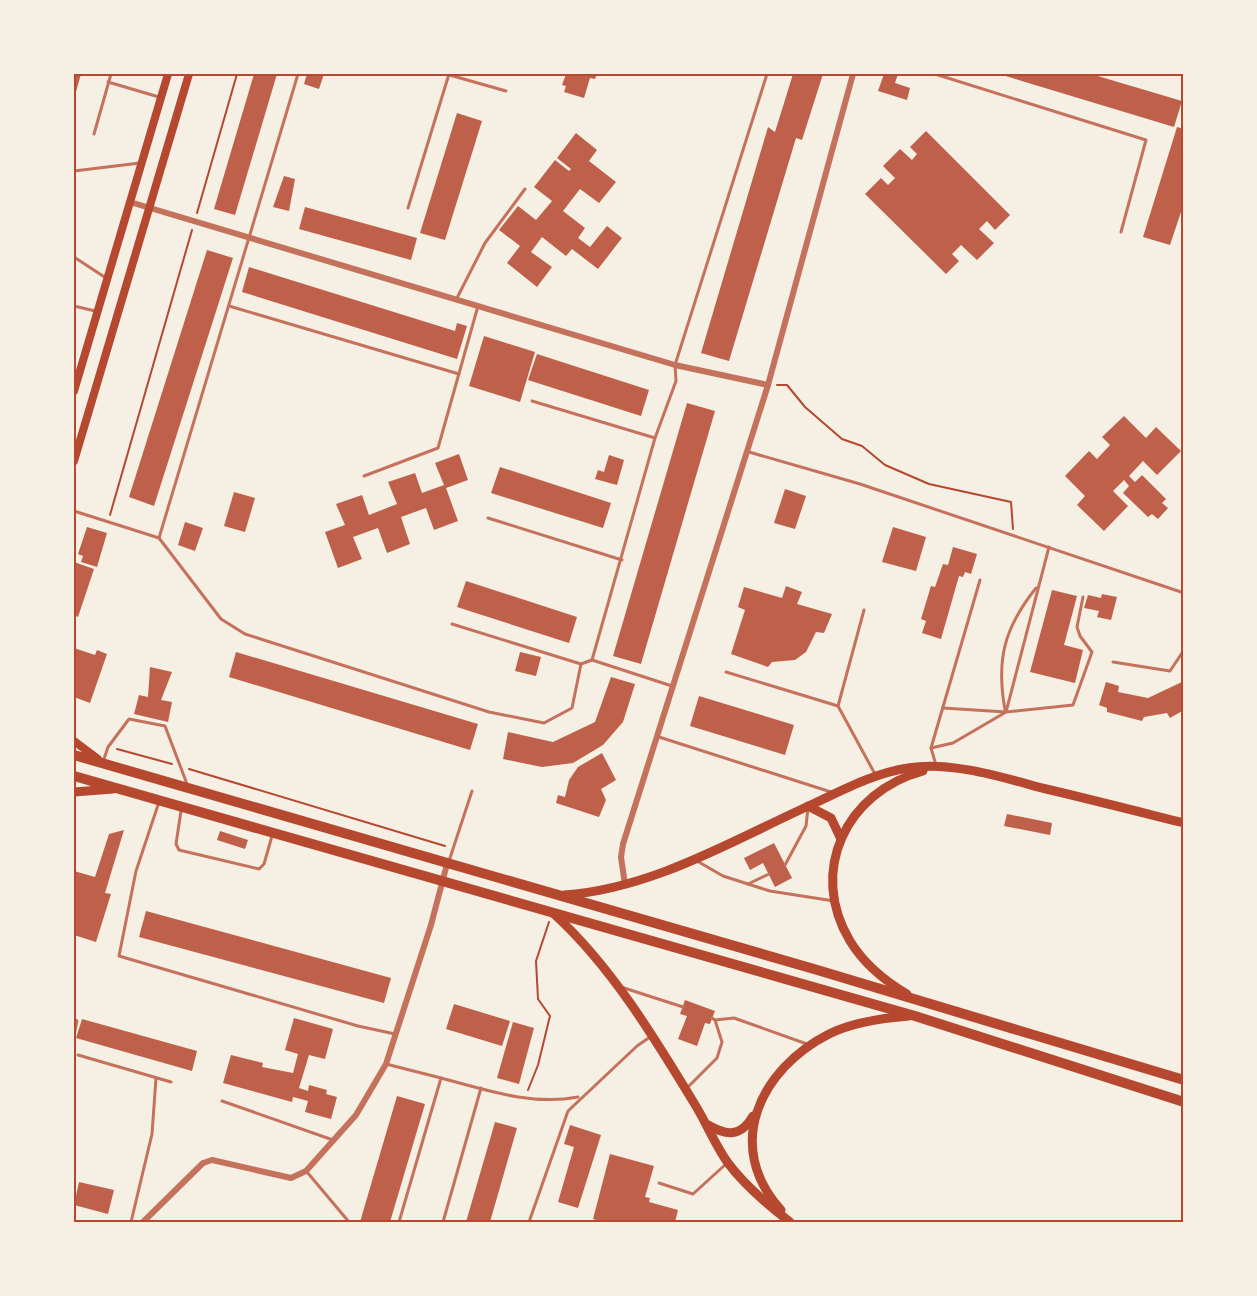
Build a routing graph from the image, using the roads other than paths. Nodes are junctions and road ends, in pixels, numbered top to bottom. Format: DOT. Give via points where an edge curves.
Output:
graph roads {
  1 [pos="111,74"];
  2 [pos="168,74"];
  3 [pos="189,74"];
  4 [pos="298,74"];
  5 [pos="448,74"];
  6 [pos="767,74"];
  7 [pos="853,74"];
  8 [pos="935,74"];
  9 [pos="108,82"];
  10 [pos="506,91"];
  11 [pos="161,98"];
  12 [pos="94,134"];
  13 [pos="141,163"];
  14 [pos="74,171"];
  15 [pos="525,189"];
  16 [pos="130,202"];
  17 [pos="149,208"];
  18 [pos="408,208"];
  19 [pos="1121,232"];
  20 [pos="250,238"];
  21 [pos="74,257"];
  22 [pos="107,279"];
  23 [pos="457,300"];
  24 [pos="74,306"];
  25 [pos="229,306"];
  26 [pos="478,306"];
  27 [pos="97,311"];
  28 [pos="675,365"];
  29 [pos="459,374"];
  30 [pos="768,385"];
  31 [pos="74,391"];
  32 [pos="532,401"];
  33 [pos="655,438"];
  34 [pos="747,451"];
  35 [pos="74,461"];
  36 [pos="364,476"];
  37 [pos="74,511"];
  38 [pos="488,518"];
  39 [pos="159,538"];
  40 [pos="1049,547"];
  41 [pos="622,560"];
  42 [pos="980,580"];
  43 [pos="1037,587"];
  44 [pos="1184,593"];
  45 [pos="1083,597"];
  46 [pos="864,610"];
  47 [pos="452,624"];
  48 [pos="1184,650"];
  49 [pos="592,660"];
  50 [pos="1113,662"];
  51 [pos="581,664"];
  52 [pos="726,672"];
  53 [pos="674,687"];
  54 [pos="838,706"];
  55 [pos="943,708"];
  56 [pos="1006,711"];
  57 [pos="659,737"];
  58 [pos="74,741"];
  59 [pos="931,748"];
  60 [pos="74,755"];
  61 [pos="103,763"];
  62 [pos="937,767"];
  63 [pos="74,776"];
  64 [pos="876,776"];
  65 [pos="189,788"];
  66 [pos="119,789"];
  67 [pos="472,791"];
  68 [pos="74,792"];
  69 [pos="835,794"];
  70 [pos="160,800"];
  71 [pos="808,806"];
  72 [pos="182,807"];
  73 [pos="1184,823"];
  74 [pos="273,835"];
  75 [pos="841,839"];
  76 [pos="693,858"];
  77 [pos="447,864"];
  78 [pos="785,865"];
  79 [pos="769,874"];
  80 [pos="443,880"];
  81 [pos="748,884"];
  82 [pos="625,885"];
  83 [pos="556,896"];
  84 [pos="836,901"];
  85 [pos="552,912"];
  86 [pos="616,985"];
  87 [pos="920,1001"];
  88 [pos="683,1007"];
  89 [pos="915,1016"];
  90 [pos="74,1019"];
  91 [pos="395,1034"];
  92 [pos="74,1035"];
  93 [pos="651,1036"];
  94 [pos="810,1045"];
  95 [pos="78,1055"];
  96 [pos="386,1064"];
  97 [pos="156,1078"];
  98 [pos="441,1078"];
  99 [pos="1184,1080"];
  100 [pos="171,1082"];
  101 [pos="482,1088"];
  102 [pos="686,1090"];
  103 [pos="580,1097"];
  104 [pos="222,1101"];
  105 [pos="1184,1102"];
  106 [pos="757,1109"];
  107 [pos="706,1123"];
  108 [pos="335,1141"];
  109 [pos="728,1162"];
  110 [pos="306,1171"];
  111 [pos="659,1183"];
  112 [pos="131,1222"];
  113 [pos="143,1222"];
  114 [pos="349,1222"];
  115 [pos="399,1222"];
  116 [pos="443,1222"];
  117 [pos="529,1222"];
  118 [pos="792,1222"];
  1 -- 9 [label="lane"];
  2 -- 11 [label="main road"];
  3 -- 17 [label="main road"];
  4 -- 20 [label="lane"];
  5 -- 10 [label="lane"];
  5 -- 18 [label="lane"];
  6 -- 28 [label="lane"];
  7 -- 30 [label="street"];
  8 -- 19 [label="lane" via="1146,140"];
  9 -- 11 [label="lane"];
  9 -- 12 [label="lane"];
  11 -- 13 [label="main road"];
  13 -- 14 [label="lane"];
  13 -- 16 [label="main road"];
  15 -- 23 [label="lane" via="485,243"];
  16 -- 17 [label="street"];
  16 -- 22 [label="main road"];
  17 -- 20 [label="street"];
  17 -- 35 [label="main road"];
  20 -- 23 [label="street"];
  20 -- 25 [label="lane"];
  21 -- 22 [label="lane"];
  22 -- 27 [label="main road"];
  23 -- 26 [label="street"];
  24 -- 27 [label="lane"];
  25 -- 29 [label="lane"];
  25 -- 39 [label="lane"];
  26 -- 28 [label="street"];
  26 -- 29 [label="lane"];
  27 -- 31 [label="main road"];
  28 -- 30 [label="street"];
  28 -- 33 [label="lane" via="676,381"];
  29 -- 36 [label="lane" via="438,448"];
  30 -- 34 [label="street"];
  32 -- 33 [label="lane"];
  33 -- 41 [label="lane"];
  34 -- 40 [label="lane"];
  34 -- 53 [label="street"];
  37 -- 39 [label="lane"];
  38 -- 41 [label="lane"];
  39 -- 51 [label="lane" via="221,620 245,634 489,712 544,723 572,708"];
  40 -- 43 [label="lane"];
  40 -- 44 [label="lane"];
  41 -- 49 [label="lane"];
  42 -- 55 [label="lane"];
  43 -- 56 [label="lane"];
  43 -- 56 [label="lane" via="1022,606 1001,659 1000,682"];
  45 -- 56 [label="lane" via="1077,627 1092,652 1073,705"];
  46 -- 54 [label="lane"];
  47 -- 51 [label="lane"];
  48 -- 50 [label="lane" via="1170,671"];
  49 -- 51 [label="lane"];
  49 -- 53 [label="lane"];
  52 -- 54 [label="lane"];
  53 -- 57 [label="street"];
  54 -- 64 [label="lane"];
  55 -- 56 [label="lane"];
  55 -- 59 [label="lane"];
  56 -- 59 [label="lane" via="953,743"];
  57 -- 69 [label="lane"];
  57 -- 82 [label="street" via="623,844"];
  58 -- 61 [label="main road"];
  59 -- 62 [label="lane"];
  60 -- 61 [label="highway"];
  61 -- 65 [label="highway"];
  61 -- 65 [label="lane" via="108,747 129,719 165,726"];
  62 -- 64 [label="main road" via="909,768"];
  62 -- 73 [label="main road" via="1001,777"];
  62 -- 75 [label="main road" via="884,786 852,817"];
  63 -- 66 [label="highway"];
  64 -- 69 [label="main road"];
  65 -- 77 [label="highway"];
  66 -- 68 [label="main road"];
  66 -- 70 [label="highway"];
  67 -- 77 [label="lane"];
  69 -- 71 [label="main road"];
  70 -- 72 [label="highway"];
  70 -- 91 [label="lane" via="136,872 119,956"];
  71 -- 75 [label="main road" via="831,818"];
  71 -- 76 [label="main road"];
  71 -- 78 [label="lane" via="806,826"];
  72 -- 74 [label="highway"];
  72 -- 74 [label="lane" via="176,844 179,850 259,869"];
  74 -- 80 [label="highway"];
  75 -- 84 [label="main road" via="835,861"];
  76 -- 81 [label="lane" via="723,876"];
  76 -- 82 [label="main road"];
  77 -- 80 [label="street"];
  77 -- 83 [label="highway"];
  79 -- 81 [label="lane"];
  80 -- 85 [label="highway"];
  80 -- 91 [label="street"];
  81 -- 84 [label="lane"];
  82 -- 83 [label="main road" via="599,893"];
  83 -- 87 [label="highway"];
  84 -- 87 [label="main road" via="851,942 870,967"];
  85 -- 86 [label="main road" via="581,939"];
  85 -- 89 [label="highway"];
  86 -- 88 [label="lane"];
  86 -- 93 [label="main road"];
  87 -- 99 [label="highway"];
  89 -- 94 [label="main road" via="880,1018 831,1032"];
  89 -- 105 [label="highway"];
  90 -- 92 [label="lane"];
  91 -- 96 [label="street"];
  93 -- 102 [label="main road"];
  93 -- 103 [label="lane"];
  94 -- 102 [label="lane" via="734,1018 714,1019 722,1042 717,1058"];
  94 -- 106 [label="main road" via="782,1069"];
  95 -- 97 [label="lane"];
  96 -- 98 [label="lane"];
  96 -- 108 [label="street" via="367,1100"];
  97 -- 100 [label="lane"];
  97 -- 112 [label="lane" via="152,1134"];
  98 -- 101 [label="lane"];
  98 -- 115 [label="lane"];
  101 -- 103 [label="lane" via="556,1101"];
  101 -- 116 [label="lane"];
  102 -- 107 [label="main road"];
  103 -- 117 [label="lane" via="568,1111"];
  104 -- 108 [label="lane"];
  106 -- 107 [label="main road" via="747,1125 732,1134"];
  106 -- 118 [label="main road" via="752,1133 758,1173 773,1200"];
  107 -- 109 [label="main road"];
  108 -- 110 [label="street"];
  109 -- 111 [label="lane" via="693,1194"];
  109 -- 118 [label="main road" via="759,1198"];
  110 -- 113 [label="street" via="291,1178 212,1161 203,1163"];
  110 -- 114 [label="lane"];
}
